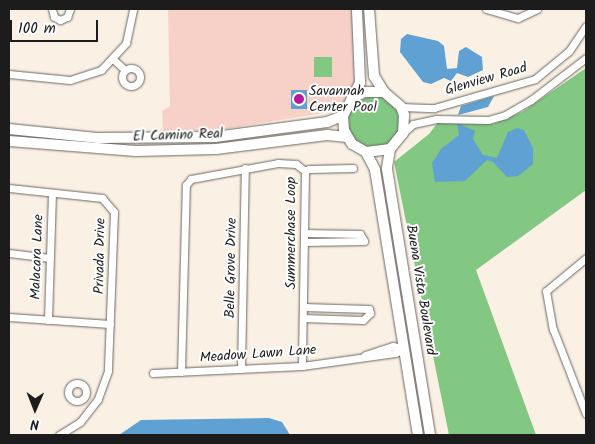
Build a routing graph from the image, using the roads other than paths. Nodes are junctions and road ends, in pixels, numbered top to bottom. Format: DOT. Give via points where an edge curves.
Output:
graph roads {
  1 [pos="52,9"];
  2 [pos="70,9"];
  3 [pos="134,9"];
  4 [pos="357,9"];
  5 [pos="370,9"];
  6 [pos="486,9"];
  7 [pos="537,9"];
  8 [pos="586,26"];
  9 [pos="369,28"];
  10 [pos="357,29"];
  11 [pos="586,58"];
  12 [pos="114,60"];
  13 [pos="125,70"];
  14 [pos="9,74"];
  15 [pos="384,92"];
  16 [pos="355,97"];
  17 [pos="401,107"];
  18 [pos="343,116"];
  19 [pos="9,129"];
  20 [pos="264,132"];
  21 [pos="403,133"];
  22 [pos="347,137"];
  23 [pos="9,141"];
  24 [pos="266,144"];
  25 [pos="390,149"];
  26 [pos="366,152"];
  27 [pos="245,168"];
  28 [pos="352,168"];
  29 [pos="305,171"];
  30 [pos="9,188"];
  31 [pos="52,194"];
  32 [pos="304,233"];
  33 [pos="304,242"];
  34 [pos="9,253"];
  35 [pos="50,258"];
  36 [pos="586,258"];
  37 [pos="303,307"];
  38 [pos="9,317"];
  39 [pos="303,318"];
  40 [pos="48,320"];
  41 [pos="110,324"];
  42 [pos="416,347"];
  43 [pos="404,349"];
  44 [pos="302,366"];
  45 [pos="241,369"];
  46 [pos="153,372"];
  47 [pos="181,372"];
  48 [pos="83,400"];
  49 [pos="91,408"];
  50 [pos="586,414"];
  51 [pos="59,435"];
  52 [pos="418,435"];
  53 [pos="430,435"];
  1 -- 2 [label="street" via="54,17 60,20 68,17"];
  3 -- 12 [label="street" via="131,33"];
  4 -- 10 [label="main road"];
  5 -- 9 [label="main road"];
  6 -- 7 [label="street" via="518,18"];
  8 -- 17 [label="street, Glenview Road" via="557,63 535,79 434,108"];
  9 -- 10 [label="main road"];
  9 -- 15 [label="main road" via="374,76"];
  10 -- 16 [label="main road" via="360,82"];
  11 -- 21 [label="street, Glenview Road" via="518,109 488,120 455,118 418,122"];
  12 -- 13 [label="street"];
  12 -- 14 [label="street" via="91,75 70,80"];
  15 -- 16 [label="main road" via="364,92"];
  15 -- 17 [label="main road"];
  16 -- 18 [label="main road"];
  17 -- 21 [label="main road"];
  18 -- 20 [label="main road, El Camino Real" via="327,122"];
  18 -- 22 [label="main road"];
  19 -- 20 [label="main road, El Camino Real" via="136,139"];
  20 -- 24 [label="main road"];
  21 -- 25 [label="main road"];
  22 -- 24 [label="main road, El Camino Real" via="327,135"];
  22 -- 26 [label="main road"];
  23 -- 24 [label="main road, El Camino Real" via="136,151"];
  25 -- 26 [label="main road"];
  25 -- 42 [label="main road, Buena Vista Boulevard" via="387,169"];
  26 -- 43 [label="main road, Buena Vista Boulevard" via="376,170"];
  27 -- 29 [label="street, Summerchase Loop" via="296,164"];
  27 -- 45 [label="street, Belle Grove Drive"];
  27 -- 47 [label="street, Summerchase Loop" via="191,179 186,185"];
  28 -- 29 [label="street"];
  29 -- 32 [label="street, Summerchase Loop"];
  30 -- 31 [label="street, Privada Drive"];
  31 -- 35 [label="street, Malacara Lane"];
  31 -- 41 [label="street, Privada Drive" via="102,198 112,208"];
  32 -- 33 [label="street, Summerchase Loop"];
  32 -- 33 [label="street" via="360,234 364,241"];
  33 -- 37 [label="street, Summerchase Loop"];
  34 -- 35 [label="street"];
  35 -- 40 [label="street, Malacara Lane"];
  36 -- 50 [label="street" via="546,291 553,329"];
  37 -- 39 [label="street, Summerchase Loop"];
  37 -- 39 [label="street" via="369,309 370,313 363,320"];
  38 -- 40 [label="street"];
  39 -- 44 [label="street, Summerchase Loop"];
  40 -- 41 [label="street"];
  41 -- 49 [label="street, Privada Drive" via="108,371 98,399"];
  42 -- 43 [label="main road"];
  42 -- 53 [label="main road, Buena Vista Boulevard"];
  43 -- 44 [label="street, Meadow Lawn Lane"];
  43 -- 52 [label="main road, Buena Vista Boulevard"];
  44 -- 45 [label="street, Meadow Lawn Lane"];
  45 -- 47 [label="street, Meadow Lawn Lane"];
  46 -- 47 [label="street, Meadow Lawn Lane"];
  48 -- 49 [label="street"];
  49 -- 51 [label="street, Privada Drive" via="80,422"];
}
